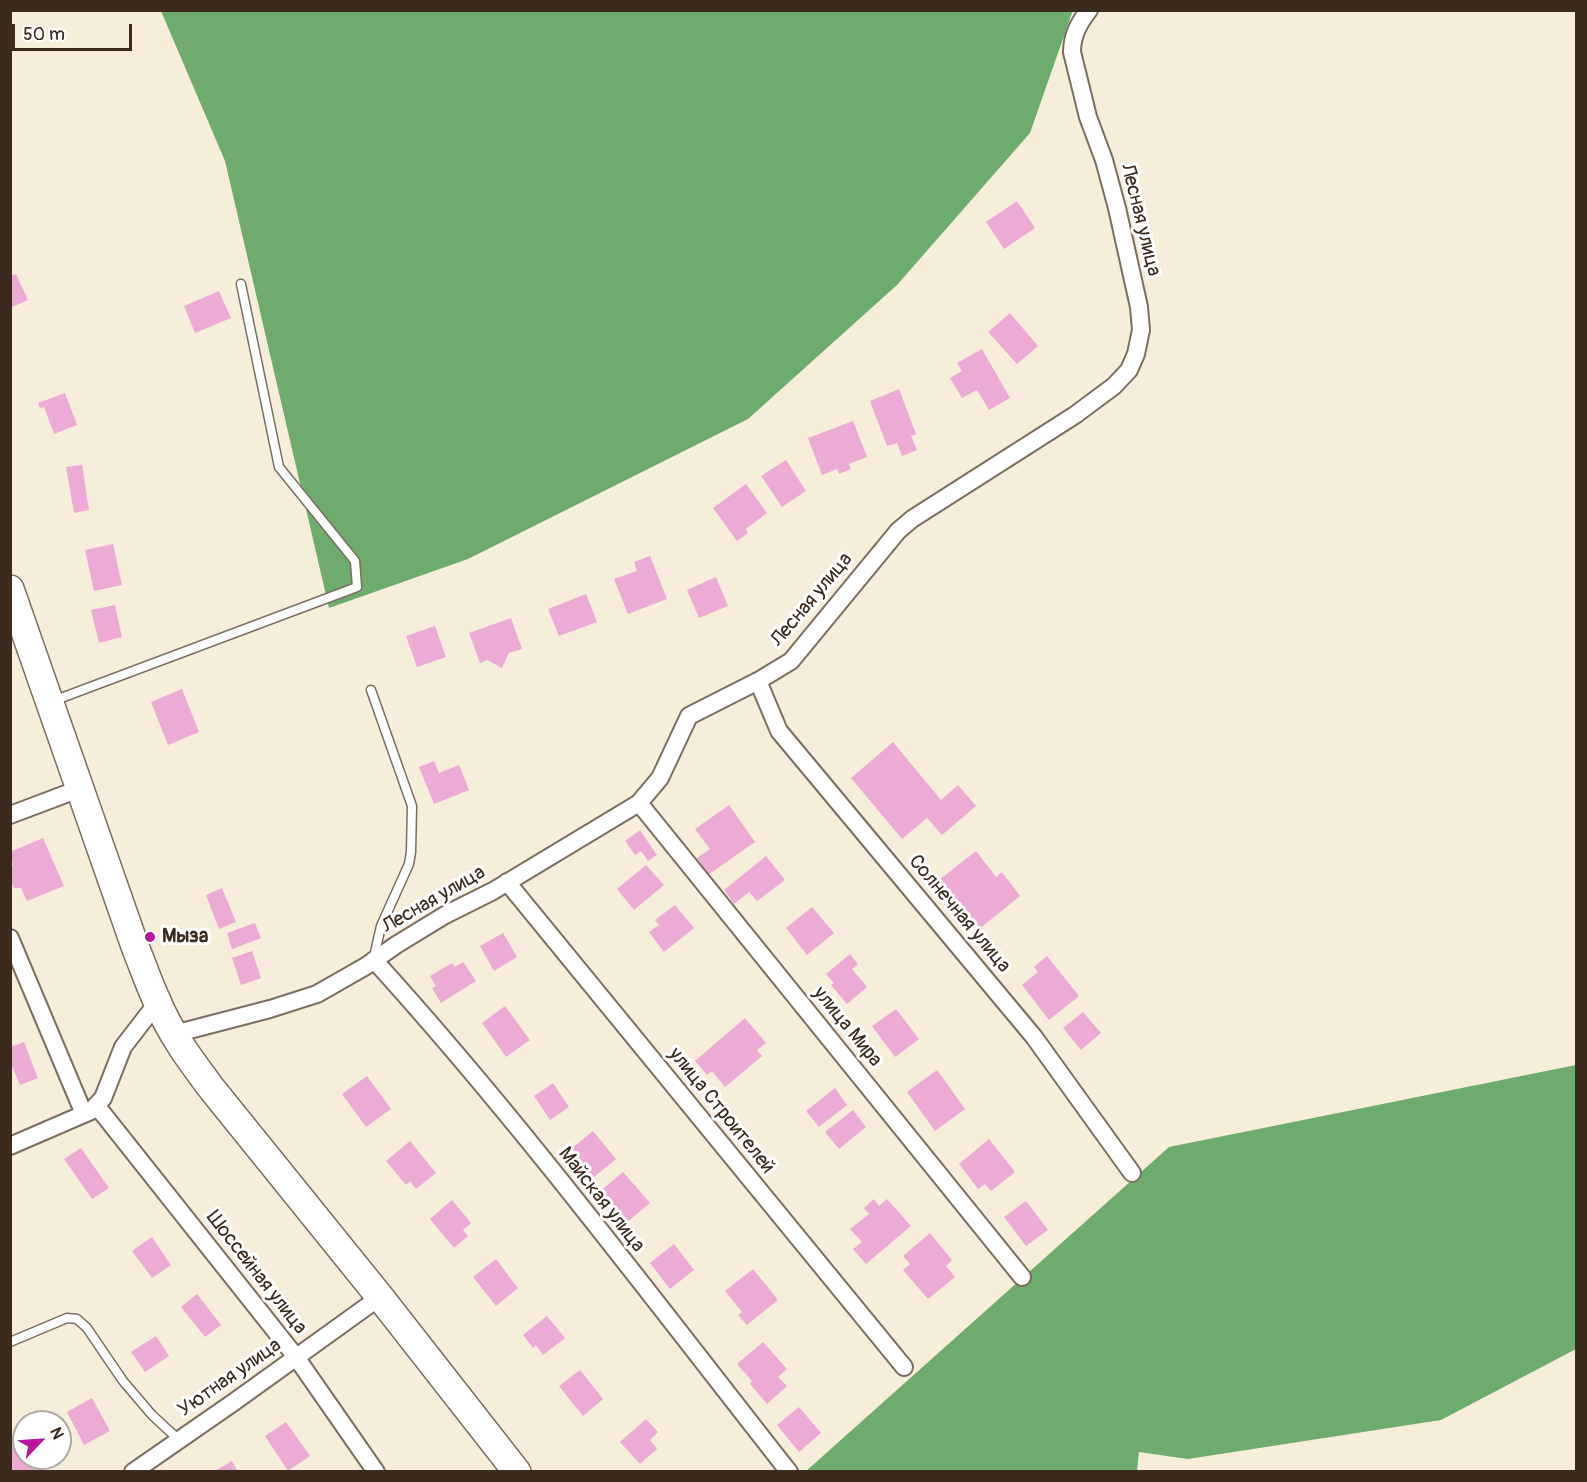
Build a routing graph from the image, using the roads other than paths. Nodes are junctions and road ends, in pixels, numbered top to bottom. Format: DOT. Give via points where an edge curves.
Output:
graph roads {
  1 [pos="1087,12"];
  2 [pos="241,284"];
  3 [pos="10,589"];
  4 [pos="758,681"];
  5 [pos="371,690"];
  6 [pos="49,702"];
  7 [pos="79,789"];
  8 [pos="639,803"];
  9 [pos="10,815"];
  10 [pos="507,882"];
  11 [pos="10,938"];
  12 [pos="374,960"];
  13 [pos="157,1003"];
  14 [pos="174,1034"];
  15 [pos="90,1110"];
  16 [pos="10,1146"];
  17 [pos="1132,1173"];
  18 [pos="1022,1277"];
  19 [pos="380,1296"];
  20 [pos="10,1342"];
  21 [pos="296,1357"];
  22 [pos="904,1367"];
  23 [pos="179,1440"];
  24 [pos="133,1472"];
  25 [pos="376,1472"];
  26 [pos="518,1472"];
  27 [pos="789,1472"];
  1 -- 4 [label="street, Лесная улица" via="1072,42 1072,52 1117,208 1139,307 1141,330 1129,370 1075,415 912,519 791,661"];
  2 -- 6 [label="lane" via="279,467 355,561 357,587"];
  3 -- 6 [label="main road"];
  4 -- 8 [label="street, Лесная улица" via="689,716 660,778"];
  4 -- 17 [label="street, Солнечная улица" via="779,731 1034,1037"];
  5 -- 12 [label="lane" via="412,806 413,824 409,864 381,926"];
  6 -- 7 [label="main road"];
  7 -- 9 [label="street"];
  7 -- 13 [label="main road"];
  8 -- 10 [label="street, Лесная улица"];
  8 -- 18 [label="street, улица Мира"];
  10 -- 12 [label="street, Лесная улица"];
  10 -- 22 [label="street, улица Строителей"];
  11 -- 15 [label="street, Шоссейная улица"];
  12 -- 14 [label="street, Лесная улица" via="317,994"];
  12 -- 27 [label="street, Майская улица" via="528,1140"];
  13 -- 14 [label="main road"];
  13 -- 15 [label="street" via="123,1047 103,1098"];
  14 -- 19 [label="main road" via="212,1089"];
  15 -- 16 [label="street"];
  15 -- 21 [label="street, Шоссейная улица"];
  19 -- 21 [label="street, Уютная улица"];
  19 -- 26 [label="main road"];
  20 -- 23 [label="lane" via="67,1318 77,1319 123,1381"];
  21 -- 23 [label="street, Уютная улица"];
  21 -- 25 [label="street, Шоссейная улица"];
  23 -- 24 [label="street, Уютная улица"];
}
